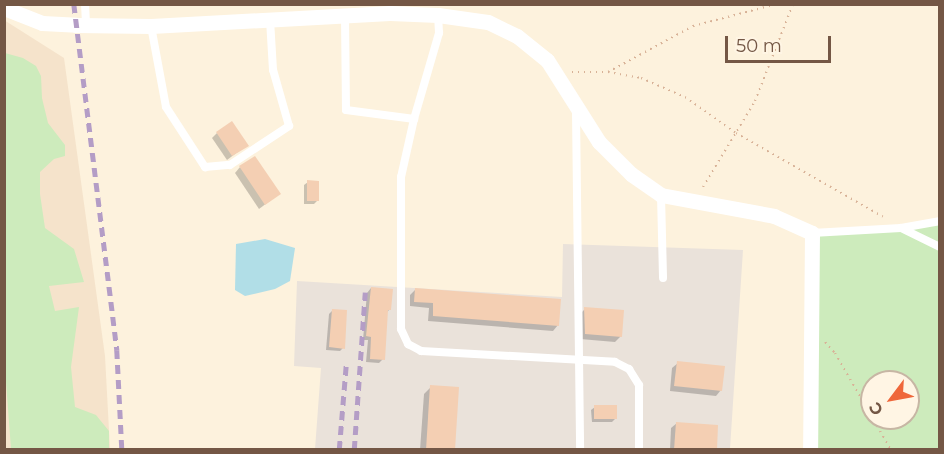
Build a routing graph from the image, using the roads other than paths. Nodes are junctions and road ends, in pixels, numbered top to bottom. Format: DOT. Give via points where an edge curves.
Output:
graph roads {
  1 [pos="85,4"];
  2 [pos="4,8"];
  3 [pos="394,9"];
  4 [pos="438,15"];
  5 [pos="345,16"];
  6 [pos="270,19"];
  7 [pos="86,25"];
  8 [pos="151,26"];
  9 [pos="576,107"];
  10 [pos="414,119"];
  11 [pos="661,195"];
  12 [pos="939,221"];
  13 [pos="901,228"];
  14 [pos="812,232"];
  15 [pos="939,248"];
  16 [pos="663,278"];
  17 [pos="579,361"];
  18 [pos="580,450"];
  19 [pos="639,450"];
  20 [pos="810,450"];
  1 -- 7 [label="lane"];
  2 -- 7 [label="street" via="42,23"];
  3 -- 4 [label="street"];
  3 -- 5 [label="street"];
  4 -- 9 [label="street" via="488,22 517,36 547,60"];
  4 -- 10 [label="lane" via="439,33"];
  5 -- 6 [label="street"];
  5 -- 10 [label="lane" via="346,110"];
  6 -- 8 [label="street"];
  6 -- 8 [label="lane" via="273,70 289,126 230,165 205,167 166,107"];
  7 -- 8 [label="street"];
  9 -- 11 [label="street" via="599,142 631,174"];
  9 -- 17 [label="lane"];
  10 -- 17 [label="lane" via="401,177 401,329 408,344 421,351"];
  11 -- 14 [label="street" via="774,216"];
  11 -- 16 [label="lane"];
  12 -- 13 [label="lane"];
  13 -- 14 [label="lane"];
  13 -- 15 [label="lane"];
  14 -- 20 [label="street"];
  17 -- 18 [label="lane"];
  17 -- 19 [label="lane" via="615,362 629,369 639,385"];
}
